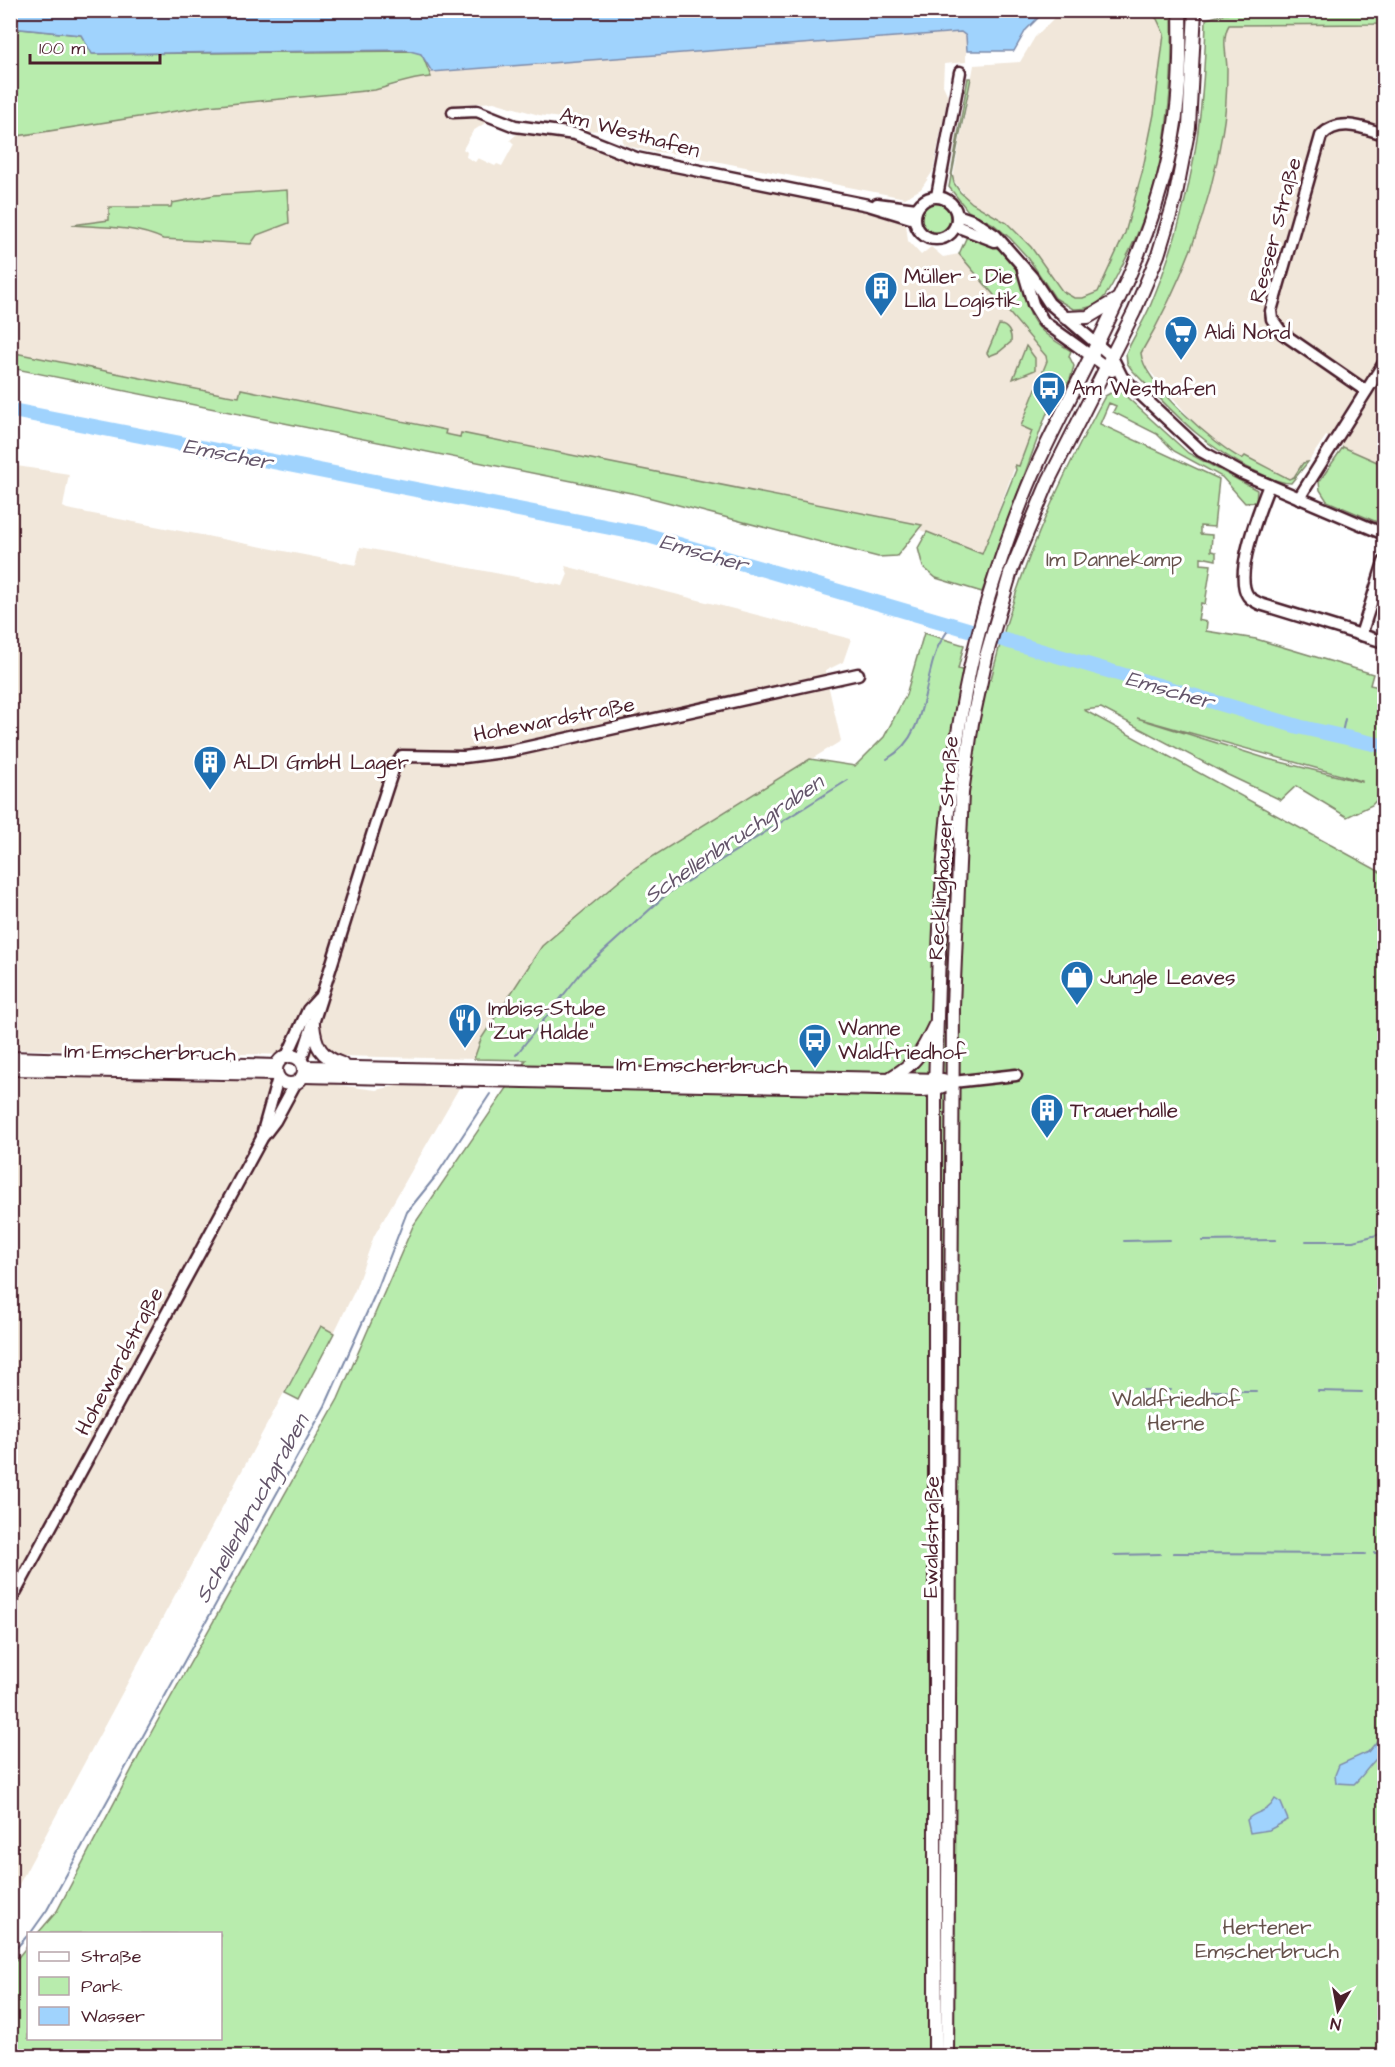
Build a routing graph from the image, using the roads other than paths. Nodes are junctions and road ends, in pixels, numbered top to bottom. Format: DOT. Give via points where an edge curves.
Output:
graph roads {
  1 [pos="1180,10"];
  2 [pos="1195,10"];
  3 [pos="960,72"];
  4 [pos="453,112"];
  5 [pos="1384,134"];
  6 [pos="937,196"];
  7 [pos="915,214"];
  8 [pos="957,221"];
  9 [pos="1023,270"];
  10 [pos="1120,299"];
  11 [pos="1066,318"];
  12 [pos="1098,345"];
  13 [pos="1092,358"];
  14 [pos="1109,363"];
  15 [pos="1384,363"];
  16 [pos="1366,391"];
  17 [pos="1269,485"];
  18 [pos="1299,498"];
  19 [pos="1384,534"];
  20 [pos="1384,562"];
  21 [pos="1361,635"];
  22 [pos="1384,642"];
  23 [pos="858,674"];
  24 [pos="319,998"];
  25 [pos="937,1021"];
  26 [pos="313,1024"];
  27 [pos="286,1056"];
  28 [pos="17,1064"];
  29 [pos="355,1068"];
  30 [pos="301,1072"];
  31 [pos="277,1073"];
  32 [pos="1016,1075"];
  33 [pos="891,1078"];
  34 [pos="953,1082"];
  35 [pos="935,1084"];
  36 [pos="261,1138"];
  37 [pos="10,1602"];
  38 [pos="935,2056"];
  39 [pos="947,2056"];
  1 -- 10 [label="main road, Recklinghauser Straße" via="1179,90 1169,158 1149,226"];
  2 -- 14 [label="main road, Recklinghauser Straße" via="1190,127 1175,198 1148,280"];
  3 -- 6 [label="street"];
  4 -- 7 [label="street, Am Westhafen" via="477,111 515,126 575,134 636,158 868,205 879,203"];
  5 -- 16 [label="street, Resser Straße" via="1339,125 1321,136 1271,311 1282,333"];
  6 -- 7 [label="street" via="924,199"];
  6 -- 8 [label="street" via="951,202"];
  7 -- 8 [label="street" via="919,231 929,238 943,238"];
  8 -- 9 [label="street" via="1000,243"];
  9 -- 11 [label="street" via="1048,303"];
  9 -- 13 [label="street" via="1033,304 1044,322"];
  10 -- 11 [label="main road" via="1088,317"];
  10 -- 12 [label="main road, Recklinghauser Straße"];
  11 -- 12 [label="street"];
  12 -- 13 [label="main road, Recklinghauser Straße"];
  12 -- 14 [label="street"];
  13 -- 14 [label="street"];
  13 -- 25 [label="main road, Recklinghauser Straße" via="1020,504 974,649 956,729 948,796"];
  14 -- 17 [label="street" via="1191,443 1220,463"];
  14 -- 34 [label="main road, Recklinghauser Straße" via="1046,487 1011,571 987,653 962,792"];
  15 -- 16 [label="street"];
  16 -- 18 [label="street"];
  17 -- 18 [label="street"];
  17 -- 21 [label="street" via="1247,554 1243,582 1248,596 1260,604"];
  18 -- 19 [label="street"];
  20 -- 21 [label="street"];
  21 -- 22 [label="street"];
  23 -- 24 [label="street, Hohewardstraße" via="511,751 464,757 402,756 393,770"];
  24 -- 26 [label="street, Hohewardstraße"];
  24 -- 27 [label="street, Hohewardstraße" via="308,1010"];
  25 -- 33 [label="main road" via="915,1061"];
  25 -- 35 [label="main road, Recklinghauser Straße"];
  26 -- 29 [label="main road" via="319,1051 329,1060"];
  26 -- 30 [label="street, Hohewardstraße"];
  27 -- 30 [label="main road, Im Emscherbruch"];
  27 -- 31 [label="main road"];
  28 -- 31 [label="main road, Im Emscherbruch"];
  29 -- 30 [label="main road, Im Emscherbruch"];
  29 -- 33 [label="main road, Im Emscherbruch"];
  30 -- 31 [label="main road, Im Emscherbruch" via="285,1084"];
  30 -- 35 [label="main road, Im Emscherbruch"];
  30 -- 36 [label="street, Hohewardstraße" via="275,1121"];
  31 -- 36 [label="street, Hohewardstraße"];
  32 -- 34 [label="street"];
  33 -- 35 [label="main road, Im Emscherbruch"];
  34 -- 35 [label="main road, Im Emscherbruch"];
  34 -- 39 [label="main road, Ewaldstraße"];
  35 -- 38 [label="main road, Ewaldstraße"];
  36 -- 37 [label="street, Hohewardstraße"];
}
